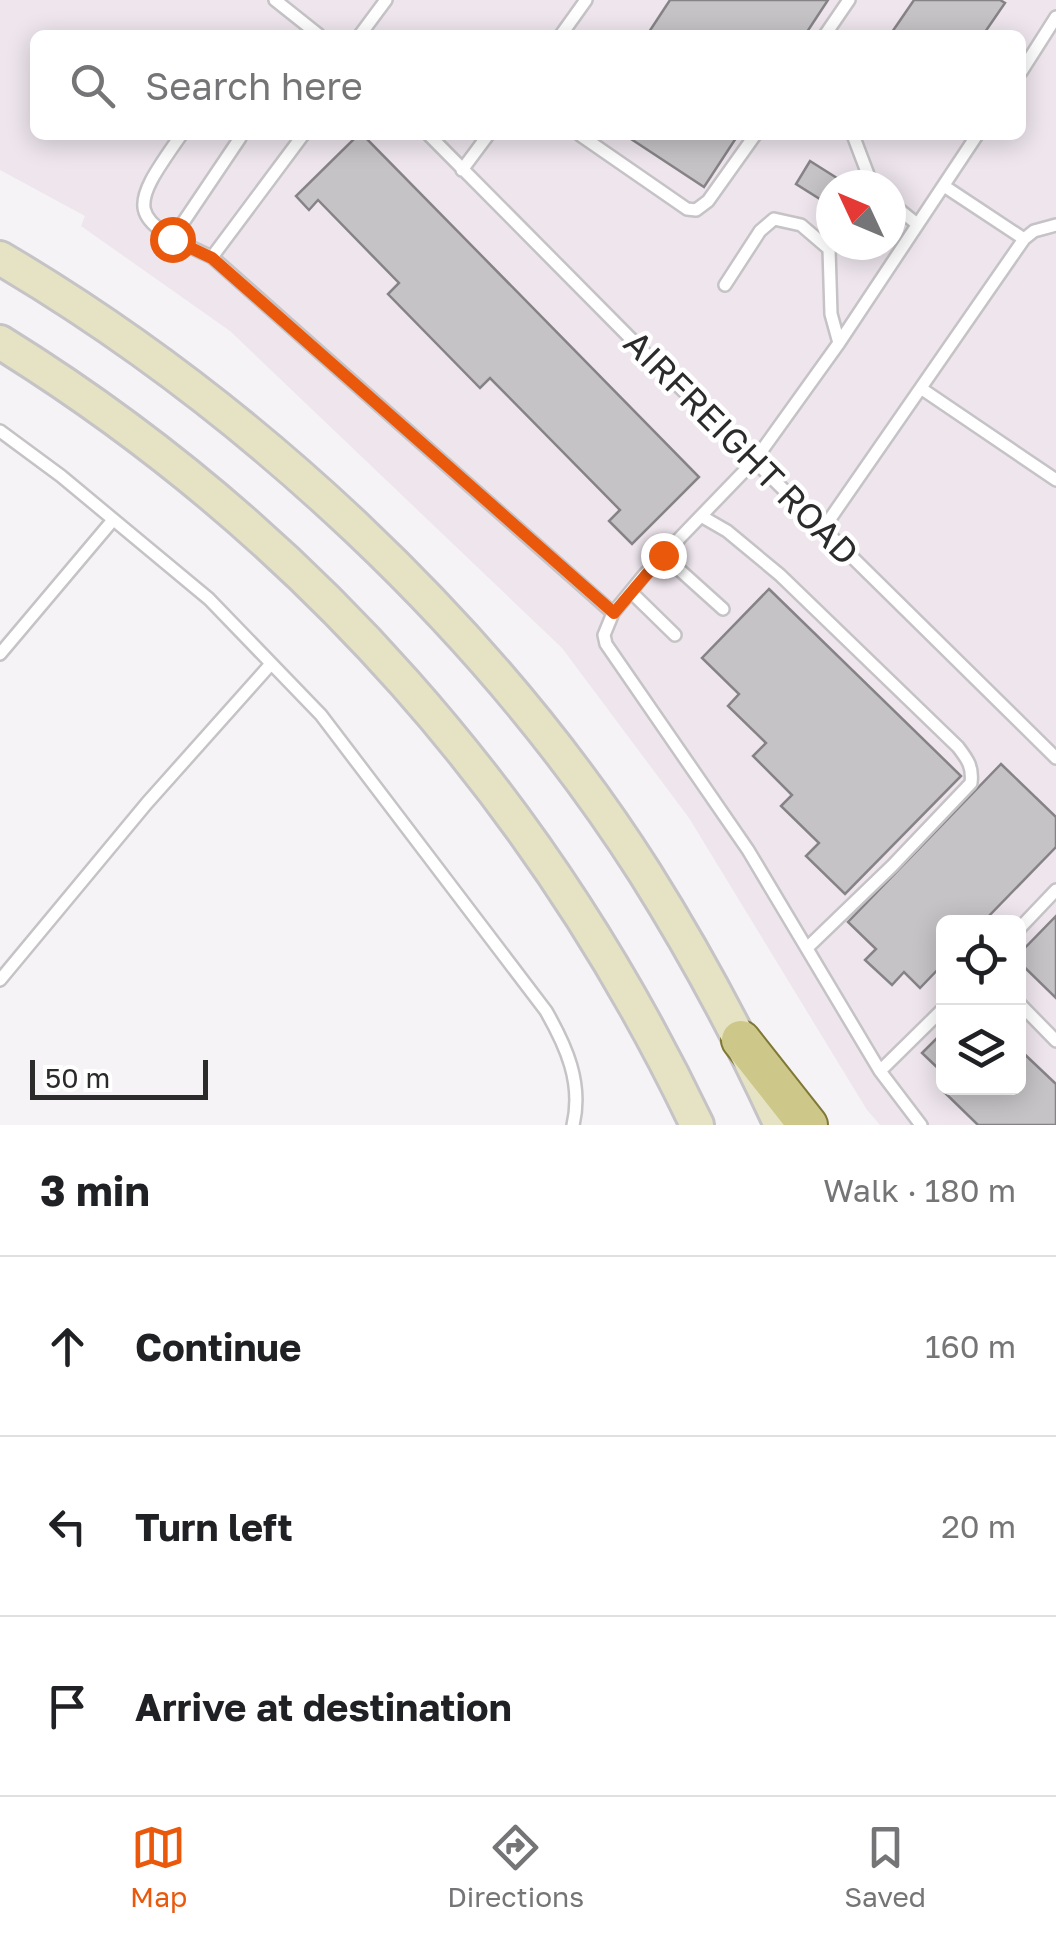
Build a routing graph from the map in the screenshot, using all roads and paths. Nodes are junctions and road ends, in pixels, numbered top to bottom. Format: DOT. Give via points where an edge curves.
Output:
graph roads {
  1 [pos="275,0"];
  2 [pos="386,0"];
  3 [pos="586,0"];
  4 [pos="849,0"];
  5 [pos="1056,18"];
  6 [pos="313,30"];
  7 [pos="364,30"];
  8 [pos="565,30"];
  9 [pos="829,30"];
  10 [pos="1026,64"];
  11 [pos="177,140"];
  12 [pos="239,140"];
  13 [pos="299,140"];
  14 [pos="434,140"];
  15 [pos="484,140"];
  16 [pos="587,140"];
  17 [pos="751,140"];
  18 [pos="855,140"];
  19 [pos="974,140"];
  20 [pos="462,170"];
  21 [pos="866,170"];
  22 [pos="944,186"];
  23 [pos="906,215"];
  24 [pos="918,224"];
  25 [pos="1056,226"];
  26 [pos="172,239"];
  27 [pos="1024,239"];
  28 [pos="0,258"];
  29 [pos="212,258"];
  30 [pos="725,284"];
  31 [pos="0,342"];
  32 [pos="839,343"];
  33 [pos="922,389"];
  34 [pos="0,431"];
  35 [pos="756,460"];
  36 [pos="1056,480"];
  37 [pos="702,516"];
  38 [pos="113,520"];
  39 [pos="824,529"];
  40 [pos="663,555"];
  41 [pos="631,592"];
  42 [pos="723,609"];
  43 [pos="614,613"];
  44 [pos="674,635"];
  45 [pos="0,654"];
  46 [pos="270,665"];
  47 [pos="1056,758"];
  48 [pos="1056,890"];
  49 [pos="1026,922"];
  50 [pos="807,948"];
  51 [pos="0,980"];
  52 [pos="1021,1005"];
  53 [pos="936,1016"];
  54 [pos="741,1040"];
  55 [pos="1056,1041"];
  56 [pos="880,1071"];
  57 [pos="573,1125"];
  58 [pos="697,1125"];
  59 [pos="781,1125"];
  60 [pos="808,1125"];
  61 [pos="921,1125"];
  1 -- 6 [label="lane"];
  2 -- 7 [label="lane"];
  3 -- 8 [label="lane"];
  4 -- 9 [label="lane"];
  5 -- 10 [label="lane"];
  11 -- 26 [label="lane" via="141,202 146,216"];
  12 -- 26 [label="lane"];
  13 -- 29 [label="lane"];
  14 -- 20 [label="lane, AIRFREIGHT ROAD"];
  15 -- 20 [label="lane"];
  16 -- 17 [label="lane" via="696,210"];
  18 -- 21 [label="lane"];
  19 -- 22 [label="lane"];
  20 -- 35 [label="lane, AIRFREIGHT ROAD"];
  22 -- 24 [label="lane"];
  22 -- 27 [label="lane"];
  23 -- 24 [label="lane"];
  24 -- 32 [label="lane"];
  25 -- 27 [label="lane"];
  26 -- 29 [label="lane"];
  27 -- 33 [label="lane"];
  28 -- 54 [label="main road" via="125,339 252,437 438,612 546,738 642,869"];
  29 -- 43 [label="lane"];
  30 -- 32 [label="lane" via="769,222 801,225 829,249"];
  31 -- 58 [label="main road" via="127,429 229,511 415,694 574,901"];
  32 -- 35 [label="lane"];
  33 -- 36 [label="lane"];
  33 -- 39 [label="lane"];
  34 -- 38 [label="lane"];
  35 -- 37 [label="lane"];
  35 -- 39 [label="lane, AIRFREIGHT ROAD"];
  37 -- 40 [label="lane"];
  37 -- 50 [label="lane" via="780,575 958,747 972,772 971,783"];
  38 -- 45 [label="lane"];
  38 -- 46 [label="lane" via="209,599"];
  39 -- 47 [label="lane, AIRFREIGHT ROAD"];
  40 -- 41 [label="lane"];
  40 -- 42 [label="lane"];
  41 -- 43 [label="lane"];
  41 -- 44 [label="lane"];
  43 -- 50 [label="lane" via="606,644"];
  46 -- 51 [label="lane"];
  46 -- 57 [label="lane" via="322,715 546,1011 574,1077"];
  48 -- 49 [label="lane"];
  50 -- 56 [label="lane"];
  52 -- 55 [label="lane"];
  53 -- 56 [label="lane"];
  54 -- 59 [label="main road"];
  54 -- 60 [label="main road"];
  56 -- 61 [label="lane"];
}
